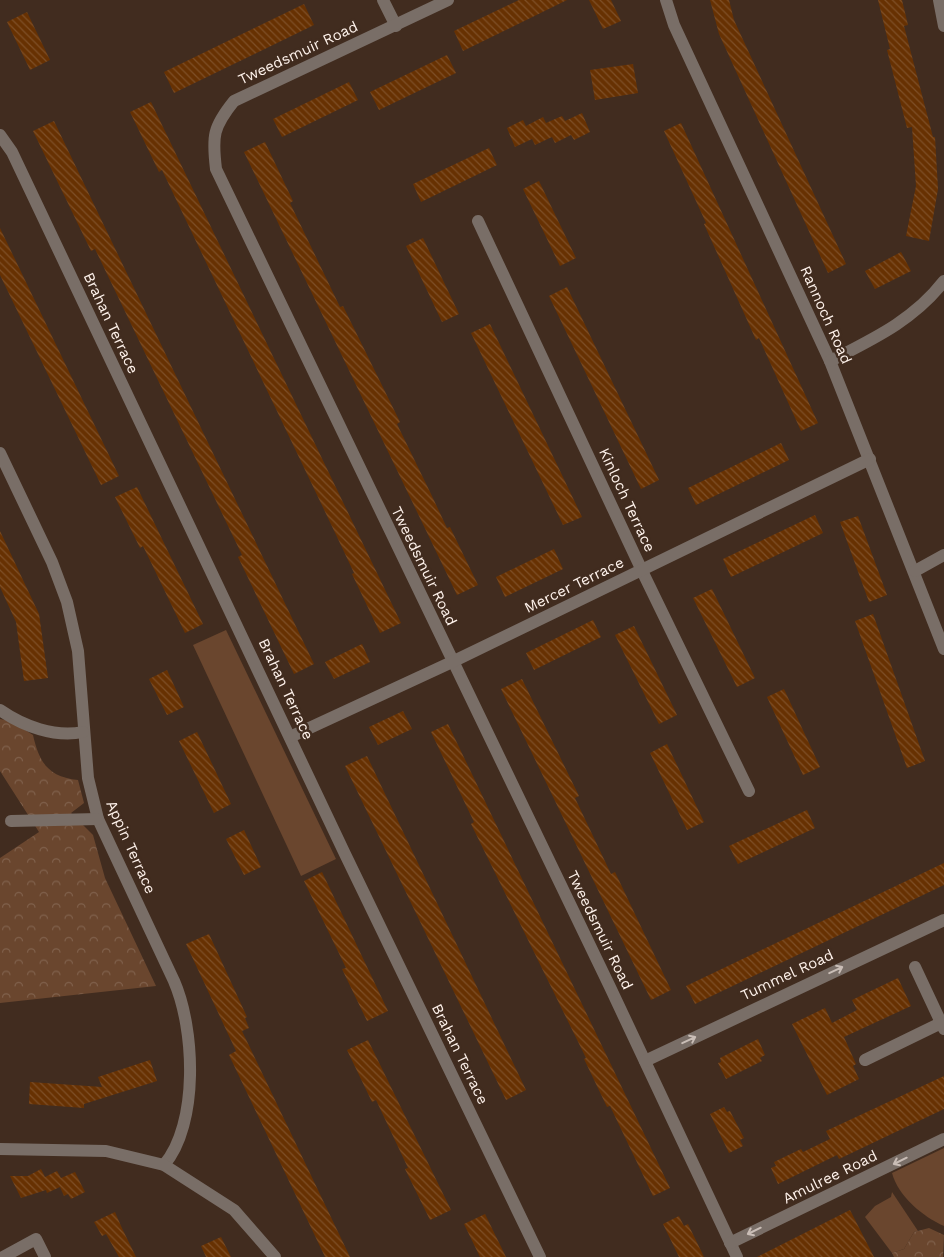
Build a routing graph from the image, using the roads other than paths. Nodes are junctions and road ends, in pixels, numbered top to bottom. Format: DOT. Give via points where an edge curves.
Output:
graph roads {
  1 [pos="383,0"];
  2 [pos="448,0"];
  3 [pos="666,0"];
  4 [pos="938,0"];
  5 [pos="396,26"];
  6 [pos="944,26"];
  7 [pos="0,135"];
  8 [pos="478,221"];
  9 [pos="944,280"];
  10 [pos="830,361"];
  11 [pos="0,454"];
  12 [pos="870,459"];
  13 [pos="944,555"];
  14 [pos="642,570"];
  15 [pos="915,571"];
  16 [pos="944,649"];
  17 [pos="452,662"];
  18 [pos="0,710"];
  19 [pos="83,732"];
  20 [pos="290,737"];
  21 [pos="749,792"];
  22 [pos="98,819"];
  23 [pos="11,822"];
  24 [pos="944,920"];
  25 [pos="915,967"];
  26 [pos="943,1026"];
  27 [pos="865,1060"];
  28 [pos="645,1061"];
  29 [pos="944,1140"];
  30 [pos="0,1148"];
  31 [pos="164,1165"];
  32 [pos="730,1243"];
  33 [pos="3,1257"];
  34 [pos="45,1257"];
  35 [pos="275,1257"];
  36 [pos="540,1257"];
  37 [pos="737,1257"];
  1 -- 5 [label="street"];
  2 -- 5 [label="street, Tweedsmuir Road"];
  3 -- 10 [label="street, Rannoch Road" via="674,25"];
  4 -- 6 [label="street"];
  5 -- 17 [label="street, Tweedsmuir Road" via="234,101 217,122 214,150 216,169"];
  7 -- 20 [label="street, Brahan Terrace" via="12,152"];
  8 -- 14 [label="street, Kinloch Terrace"];
  9 -- 10 [label="street" via="925,304 900,324"];
  10 -- 12 [label="street, Rannoch Road"];
  11 -- 19 [label="street, Appin Terrace" via="52,562 67,602 78,651"];
  12 -- 14 [label="street, Mercer Terrace"];
  12 -- 15 [label="street, Rannoch Road"];
  13 -- 15 [label="street"];
  14 -- 17 [label="street, Mercer Terrace"];
  14 -- 21 [label="street, Kinloch Terrace"];
  15 -- 16 [label="street, Rannoch Road"];
  17 -- 20 [label="street, Mercer Terrace"];
  17 -- 28 [label="street, Tweedsmuir Road"];
  18 -- 19 [label="street" via="50,732"];
  19 -- 22 [label="street, Appin Terrace" via="88,778"];
  20 -- 36 [label="street, Brahan Terrace"];
  22 -- 23 [label="street"];
  22 -- 31 [label="street, Appin Terrace" via="174,981 184,1018 190,1054 188,1092 183,1127 174,1153"];
  28 -- 24 [label="street, Tummel Road, one-way"];
  25 -- 26 [label="street"];
  26 -- 27 [label="street"];
  28 -- 32 [label="street, Tweedsmuir Road"];
  29 -- 32 [label="street, Amulree Road, one-way"];
  30 -- 31 [label="street" via="106,1151"];
  31 -- 35 [label="street" via="234,1210"];
  32 -- 37 [label="street, Tweedsmuir Road"];
  33 -- 34 [label="street" via="36,1239"];
}
